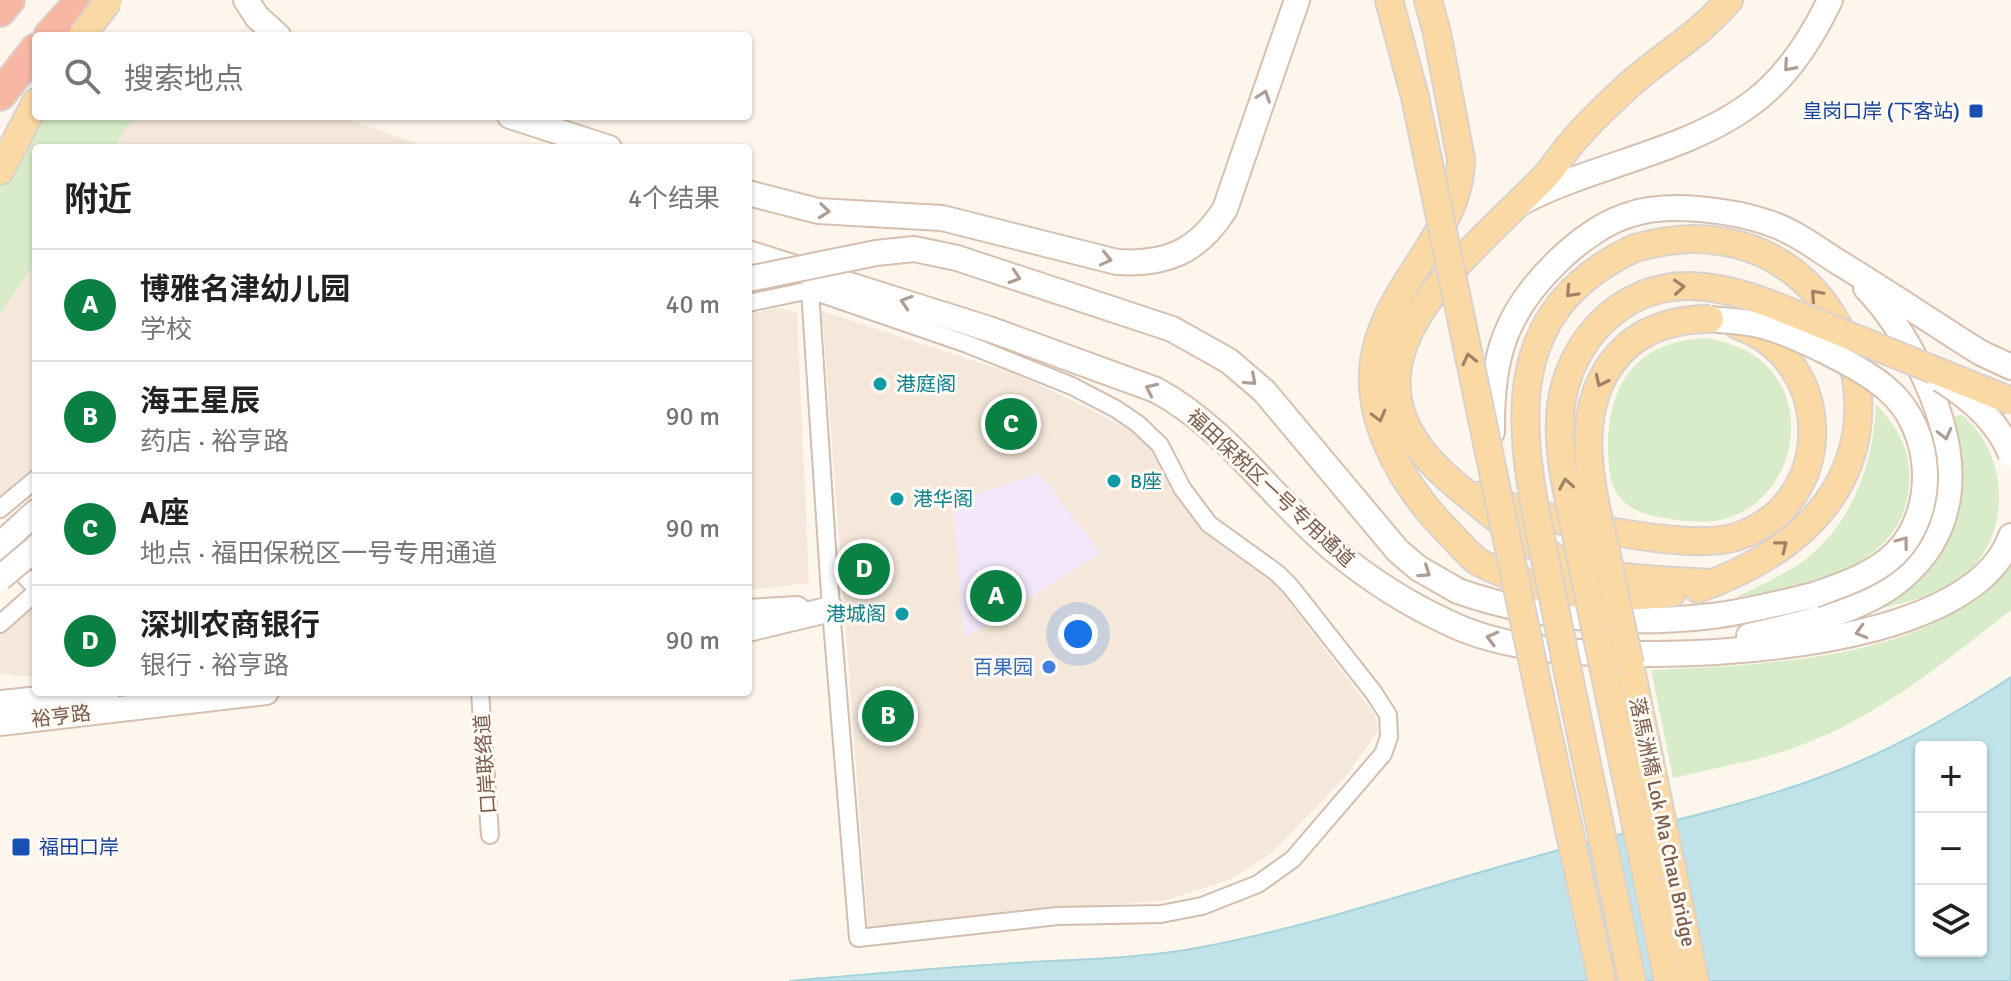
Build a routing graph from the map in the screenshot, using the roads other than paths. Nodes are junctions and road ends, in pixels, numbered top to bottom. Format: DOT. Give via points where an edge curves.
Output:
graph roads {
  1 [pos="9,0"];
  2 [pos="72,0"];
  3 [pos="82,0"];
  4 [pos="109,0"];
  5 [pos="246,0"];
  6 [pos="1297,0"];
  7 [pos="1389,0"];
  8 [pos="1428,0"];
  9 [pos="1729,0"];
  10 [pos="1830,0"];
  11 [pos="0,11"];
  12 [pos="49,32"];
  13 [pos="52,32"];
  14 [pos="85,32"];
  15 [pos="274,32"];
  16 [pos="32,55"];
  17 [pos="0,95"];
  18 [pos="32,110"];
  19 [pos="522,120"];
  20 [pos="597,144"];
  21 [pos="0,171"];
  22 [pos="752,194"];
  23 [pos="1512,207"];
  24 [pos="1752,218"];
  25 [pos="752,254"];
  26 [pos="752,278"];
  27 [pos="810,290"];
  28 [pos="752,302"];
  29 [pos="1710,319"];
  30 [pos="1911,360"];
  31 [pos="2011,367"];
  32 [pos="2011,401"];
  33 [pos="2011,455"];
  34 [pos="1437,471"];
  35 [pos="32,482"];
  36 [pos="1495,490"];
  37 [pos="0,509"];
  38 [pos="32,516"];
  39 [pos="2011,536"];
  40 [pos="0,548"];
  41 [pos="32,551"];
  42 [pos="0,578"];
  43 [pos="1714,583"];
  44 [pos="32,585"];
  45 [pos="32,594"];
  46 [pos="831,609"];
  47 [pos="752,612"];
  48 [pos="1590,617"];
  49 [pos="0,624"];
  50 [pos="752,628"];
  51 [pos="1641,658"];
  52 [pos="68,696"];
  53 [pos="232,696"];
  54 [pos="480,696"];
  55 [pos="0,703"];
  56 [pos="0,723"];
  57 [pos="490,835"];
  58 [pos="1602,981"];
  59 [pos="1632,981"];
  60 [pos="1668,981"];
  61 [pos="1695,981"];
  1 -- 11 [label="highway"];
  2 -- 12 [label="highway"];
  3 -- 13 [label="highway"];
  4 -- 14 [label="main road, bridge"];
  5 -- 15 [label="main road"];
  22 -- 6 [label="main road, one-way" via="818,211 955,221 1117,262 1145,264 1171,257 1196,244 1225,209"];
  36 -- 7 [label="main road, one-way, bridge" via="1415,97"];
  8 -- 43 [label="main road, one-way" via="1461,179 1450,213 1404,286 1375,353 1375,400 1403,476 1477,561 1542,588 1619,597 1676,593"];
  9 -- 23 [label="main road" via="1607,104"];
  10 -- 23 [label="main road, one-way" via="1800,53 1750,105 1706,130"];
  16 -- 17 [label="highway"];
  18 -- 21 [label="main road"];
  19 -- 20 [label="main road"];
  23 -- 34 [label="main road" via="1435,291 1400,352 1401,417"];
  24 -- 31 [label="main road" via="1785,229"];
  24 -- 36 [label="main road, bridge" via="1682,208 1632,213 1571,249 1524,297 1498,350 1493,375"];
  24 -- 51 [label="main road, one-way" via="1832,260 1893,321 1928,384 1945,430 1950,469 1945,509 1930,546 1915,564 1860,603 1788,627"];
  51 -- 25 [label="main road, 福田保税区一号专用通道, one-way" via="1543,649 1449,623 1376,582 1333,550 1215,433 1156,390 989,329"];
  26 -- 48 [label="main road, one-way, bridge" via="914,249 957,258 1181,333 1229,361 1264,391 1418,568 1458,591 1504,605"];
  27 -- 28 [label="street"];
  27 -- 46 [label="street"];
  27 -- 46 [label="street" via="1072,386 1138,424 1160,445 1209,524 1290,586 1374,693 1388,715 1389,737 1383,754 1293,859 1258,884 1202,906 1161,914 1058,916 858,938"];
  29 -- 34 [label="main road, bridge" via="1739,325 1783,354 1811,409 1811,453 1803,477 1791,497 1757,527 1710,542 1659,538 1512,508"];
  48 -- 29 [label="main road, one-way, bridge" via="1713,616 1814,595 1877,568 1907,539 1918,519 1925,478 1920,441 1890,391 1817,349 1760,325"];
  29 -- 51 [label="main road, 落馬洲橋 Lok Ma Chau Bridge, one-way, bridge" via="1686,319 1643,334 1612,361 1591,404 1591,480"];
  30 -- 32 [label="main road, 落馬洲橋 Lok Ma Chau Bridge, bridge"];
  30 -- 33 [label="main road, bridge" via="1968,399 1999,432"];
  60 -- 30 [label="main road, 落馬洲橋 Lok Ma Chau Bridge, one-way, bridge" via="1567,492 1561,406 1572,367 1606,317 1644,293 1666,287 1715,288 1764,302"];
  34 -- 43 [label="main road" via="1527,543 1595,574"];
  35 -- 37 [label="street"];
  36 -- 58 [label="main road, bridge"];
  38 -- 40 [label="main road"];
  39 -- 51 [label="main road, 福田保税区一号专用通道, one-way" via="1998,562 1968,590 1854,635"];
  40 -- 44 [label="street"];
  41 -- 42 [label="main road, bridge"];
  43 -- 48 [label="main road" via="1651,606"];
  43 -- 59 [label="main road, one-way, bridge" via="1783,546 1823,508 1839,483 1857,429 1854,364 1834,317 1790,270 1727,242 1660,241 1607,261 1563,298 1537,342 1526,397 1527,464"];
  45 -- 49 [label="street"];
  46 -- 47 [label="main road"];
  46 -- 50 [label="main road"];
  51 -- 61 [label="main road, 落馬洲橋 Lok Ma Chau Bridge"];
  52 -- 55 [label="main road, 裕亨路"];
  53 -- 56 [label="main road, 裕亨路"];
  54 -- 57 [label="street, 口岸联络道"];
}
